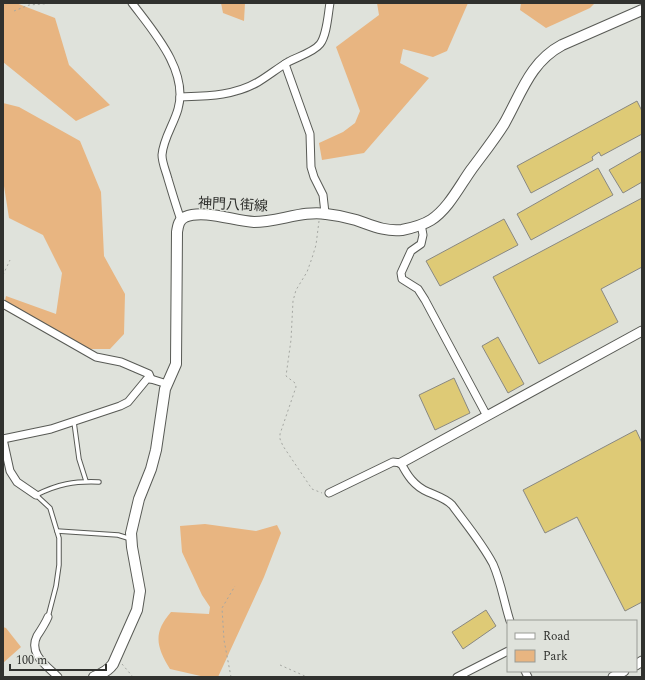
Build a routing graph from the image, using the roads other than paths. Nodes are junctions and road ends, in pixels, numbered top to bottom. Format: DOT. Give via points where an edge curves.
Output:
graph roads {
  1 [pos="132,3"];
  2 [pos="330,3"];
  3 [pos="642,10"];
  4 [pos="285,64"];
  5 [pos="180,97"];
  6 [pos="322,213"];
  7 [pos="181,220"];
  8 [pos="421,224"];
  9 [pos="3,304"];
  10 [pos="642,331"];
  11 [pos="151,379"];
  12 [pos="167,384"];
  13 [pos="486,416"];
  14 [pos="73,421"];
  15 [pos="3,439"];
  16 [pos="401,463"];
  17 [pos="86,482"];
  18 [pos="99,482"];
  19 [pos="329,493"];
  20 [pos="36,495"];
  21 [pos="57,532"];
  22 [pos="132,539"];
  23 [pos="48,617"];
  24 [pos="510,620"];
  25 [pos="507,652"];
  26 [pos="622,672"];
  27 [pos="58,677"];
  28 [pos="94,677"];
  29 [pos="457,677"];
  30 [pos="613,677"];
  1 -- 5 [label="street" via="167,53 179,80"];
  2 -- 4 [label="street" via="321,43 317,48"];
  3 -- 8 [label="main road, 神門八街線" via="562,45 544,57 531,72 498,133 453,196 431,220"];
  4 -- 5 [label="street" via="243,89 213,95"];
  4 -- 6 [label="street" via="310,134 311,167 323,195"];
  5 -- 7 [label="street" via="162,155"];
  6 -- 7 [label="main road, 神門八街線" via="267,221 242,221 206,215 186,216"];
  6 -- 8 [label="main road, 神門八街線" via="392,231"];
  7 -- 12 [label="main road, 神門八街線" via="177,232 176,364"];
  8 -- 13 [label="street" via="421,244 411,251 401,274 402,279 418,289 425,300"];
  9 -- 11 [label="street" via="96,358 120,362 149,374"];
  10 -- 13 [label="street"];
  11 -- 12 [label="street"];
  11 -- 14 [label="street" via="147,379 128,402"];
  12 -- 22 [label="main road, 神門八街線" via="156,450 139,499 131,533"];
  13 -- 16 [label="street"];
  14 -- 15 [label="street" via="51,429"];
  14 -- 17 [label="lane" via="79,459"];
  15 -- 20 [label="street" via="10,471 17,482"];
  16 -- 19 [label="street" via="393,462"];
  16 -- 24 [label="street" via="415,484 446,499 452,505 483,548 497,574"];
  17 -- 18 [label="lane"];
  17 -- 20 [label="lane" via="68,483"];
  20 -- 21 [label="lane" via="50,508"];
  21 -- 22 [label="lane" via="118,535"];
  21 -- 23 [label="lane" via="59,564"];
  22 -- 28 [label="main road, 神門八街線" via="140,591 137,610 109,669"];
  23 -- 27 [label="street" via="37,637 35,651"];
  25 -- 29 [label="street"];
  26 -- 30 [label="street"];
}
